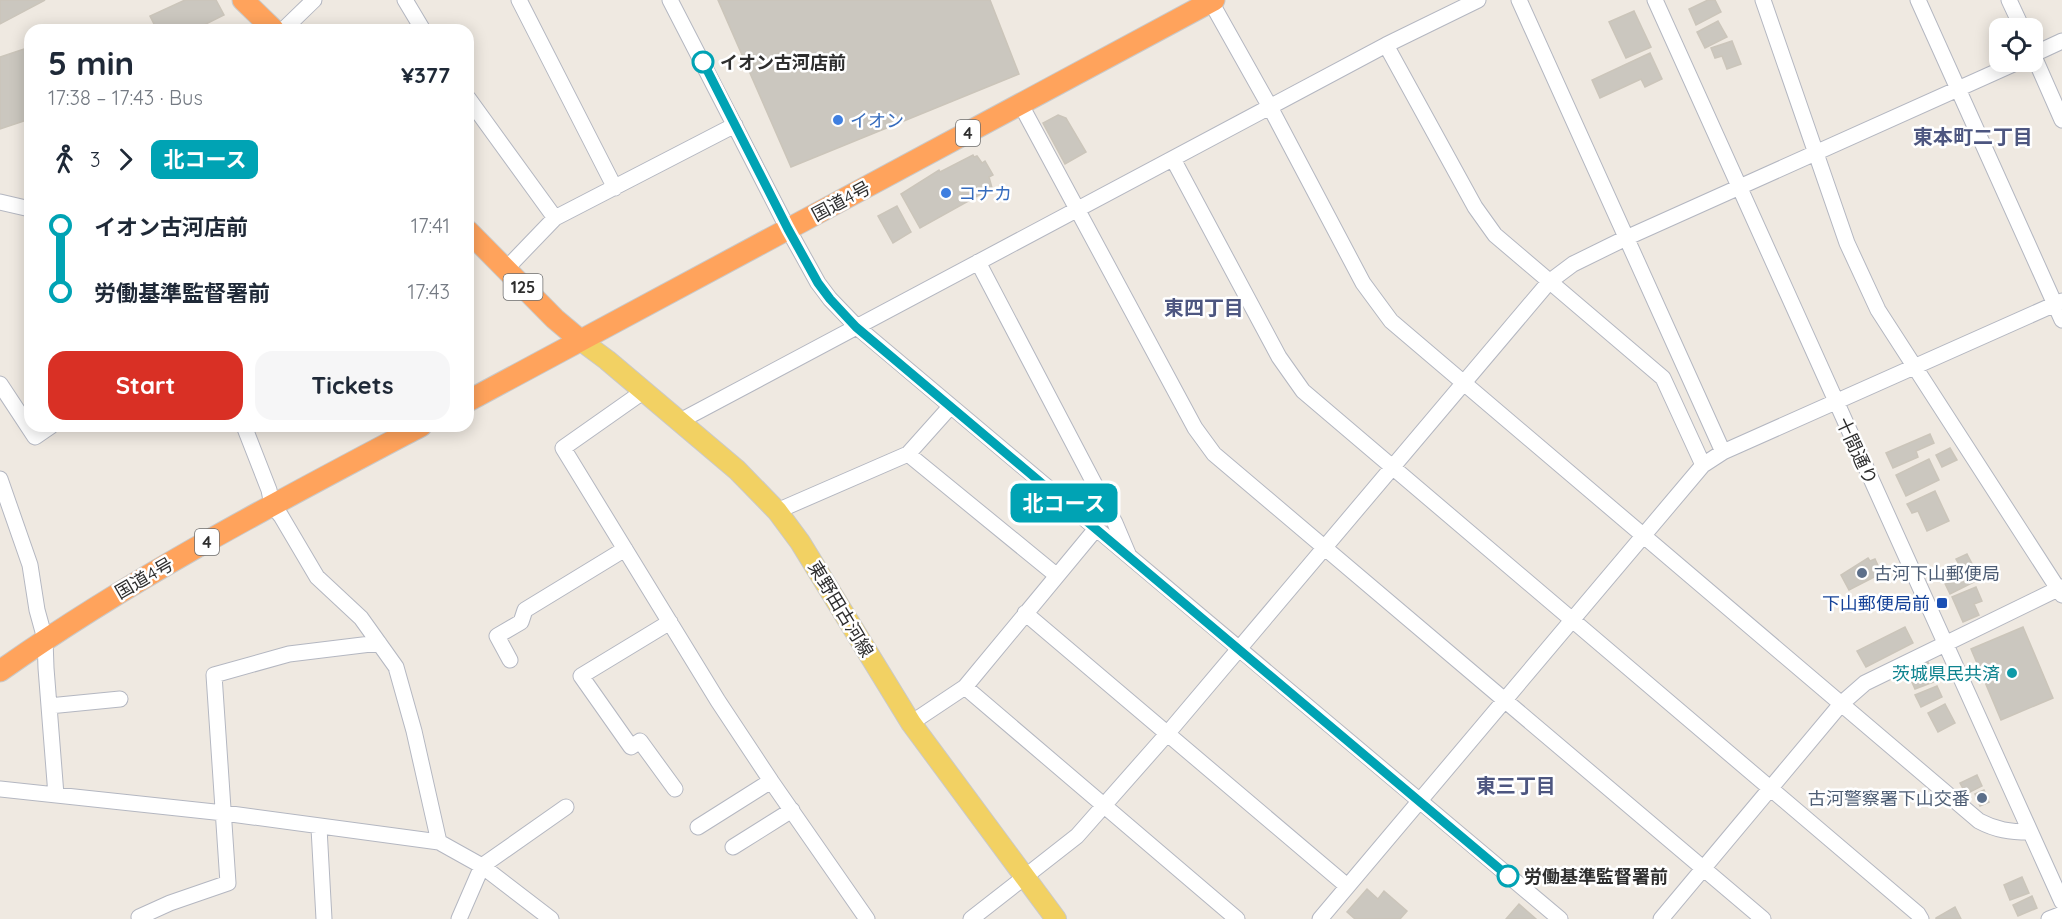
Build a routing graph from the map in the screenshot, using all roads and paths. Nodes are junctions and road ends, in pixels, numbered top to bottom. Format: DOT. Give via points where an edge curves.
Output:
graph roads {
  1 [pos="243,0"];
  2 [pos="314,0"];
  3 [pos="405,0"];
  4 [pos="519,0"];
  5 [pos="670,0"];
  6 [pos="1478,0"];
  7 [pos="1519,0"];
  8 [pos="1655,0"];
  9 [pos="1763,0"];
  10 [pos="1918,0"];
  11 [pos="2009,0"];
  12 [pos="1212,1"];
  13 [pos="2017,18"];
  14 [pos="268,24"];
  15 [pos="289,24"];
  16 [pos="419,24"];
  17 [pos="2062,41"];
  18 [pos="1386,45"];
  19 [pos="2043,50"];
  20 [pos="1995,72"];
  21 [pos="2041,72"];
  22 [pos="1958,88"];
  23 [pos="1021,105"];
  24 [pos="474,106"];
  25 [pos="1270,107"];
  26 [pos="2062,120"];
  27 [pos="735,125"];
  28 [pos="1815,154"];
  29 [pos="1173,159"];
  30 [pos="615,188"];
  31 [pos="1738,188"];
  32 [pos="0,202"];
  33 [pos="24,208"];
  34 [pos="1077,210"];
  35 [pos="555,218"];
  36 [pos="788,229"];
  37 [pos="474,237"];
  38 [pos="1626,238"];
  39 [pos="978,262"];
  40 [pos="505,270"];
  41 [pos="1550,282"];
  42 [pos="2059,303"];
  43 [pos="2062,320"];
  44 [pos="856,327"];
  45 [pos="580,340"];
  46 [pos="1914,367"];
  47 [pos="1464,382"];
  48 [pos="0,384"];
  49 [pos="644,391"];
  50 [pos="474,397"];
  51 [pos="1835,403"];
  52 [pos="950,406"];
  53 [pos="24,420"];
  54 [pos="680,421"];
  55 [pos="246,432"];
  56 [pos="410,432"];
  57 [pos="1723,452"];
  58 [pos="908,454"];
  59 [pos="1703,465"];
  60 [pos="1394,467"];
  61 [pos="0,479"];
  62 [pos="272,505"];
  63 [pos="777,511"];
  64 [pos="1095,530"];
  65 [pos="1644,537"];
  66 [pos="1324,548"];
  67 [pos="625,549"];
  68 [pos="1130,559"];
  69 [pos="1056,575"];
  70 [pos="2061,590"];
  71 [pos="1025,613"];
  72 [pos="1572,619"];
  73 [pos="670,622"];
  74 [pos="45,639"];
  75 [pos="379,643"];
  76 [pos="1945,643"];
  77 [pos="1238,649"];
  78 [pos="510,660"];
  79 [pos="0,671"];
  80 [pos="964,687"];
  81 [pos="120,699"];
  82 [pos="1505,701"];
  83 [pos="1841,704"];
  84 [pos="49,706"];
  85 [pos="911,723"];
  86 [pos="1167,734"];
  87 [pos="771,781"];
  88 [pos="1772,788"];
  89 [pos="0,789"];
  90 [pos="675,789"];
  91 [pos="56,795"];
  92 [pos="1419,802"];
  93 [pos="1104,805"];
  94 [pos="566,807"];
  95 [pos="792,810"];
  96 [pos="224,813"];
  97 [pos="698,827"];
  98 [pos="319,828"];
  99 [pos="2029,832"];
  100 [pos="439,842"];
  101 [pos="734,847"];
  102 [pos="482,866"];
  103 [pos="1703,869"];
  104 [pos="1025,877"];
  105 [pos="1347,886"];
  106 [pos="2062,902"];
  107 [pos="2062,914"];
  108 [pos="139,917"];
  109 [pos="324,919"];
  110 [pos="459,919"];
  111 [pos="551,919"];
  112 [pos="867,919"];
  113 [pos="971,919"];
  114 [pos="1056,919"];
  115 [pos="1238,919"];
  116 [pos="1320,919"];
  117 [pos="1560,919"];
  118 [pos="1661,919"];
  119 [pos="1763,919"];
  120 [pos="1921,919"];
  121 [pos="2049,919"];
  1 -- 14 [label="highway"];
  2 -- 15 [label="street"];
  3 -- 16 [label="street"];
  4 -- 30 [label="street"];
  5 -- 27 [label="street"];
  6 -- 18 [label="street"];
  7 -- 38 [label="street"];
  8 -- 31 [label="street, 十間通り"];
  9 -- 28 [label="street"];
  10 -- 22 [label="street"];
  11 -- 13 [label="street"];
  12 -- 23 [label="highway, 国道4号 / 4"];
  12 -- 25 [label="street"];
  17 -- 19 [label="street"];
  18 -- 25 [label="street"];
  18 -- 41 [label="street" via="1475,207 1495,235"];
  20 -- 22 [label="street"];
  21 -- 26 [label="street"];
  22 -- 28 [label="street"];
  22 -- 42 [label="street"];
  23 -- 34 [label="street"];
  23 -- 36 [label="highway, 国道4号 / 4"];
  24 -- 35 [label="street"];
  25 -- 29 [label="street"];
  25 -- 47 [label="street" via="1363,283 1391,321"];
  27 -- 30 [label="street"];
  27 -- 36 [label="street"];
  28 -- 31 [label="street"];
  28 -- 46 [label="street" via="1863,279"];
  29 -- 34 [label="street"];
  29 -- 60 [label="street" via="1290,374 1303,391"];
  30 -- 35 [label="street"];
  31 -- 38 [label="street"];
  31 -- 51 [label="street, 十間通り"];
  32 -- 33 [label="street"];
  34 -- 39 [label="street"];
  34 -- 66 [label="street" via="1205,442"];
  35 -- 40 [label="street"];
  36 -- 44 [label="street" via="830,299"];
  36 -- 45 [label="highway, 国道4号 / 4"];
  37 -- 40 [label="highway, 125"];
  38 -- 41 [label="street" via="1573,264"];
  38 -- 57 [label="street"];
  39 -- 44 [label="street"];
  39 -- 68 [label="street" via="1115,523"];
  40 -- 45 [label="highway, 125"];
  41 -- 47 [label="street"];
  41 -- 59 [label="street" via="1663,378"];
  42 -- 43 [label="street"];
  42 -- 46 [label="street"];
  44 -- 52 [label="street"];
  44 -- 54 [label="street"];
  45 -- 49 [label="main road, 東野田古河線"];
  45 -- 50 [label="highway, 国道4号 / 4"];
  46 -- 51 [label="street"];
  46 -- 70 [label="street"];
  47 -- 60 [label="street"];
  47 -- 65 [label="street"];
  48 -- 53 [label="street"];
  49 -- 54 [label="main road, 東野田古河線"];
  49 -- 67 [label="street" via="563,448"];
  51 -- 57 [label="street"];
  51 -- 76 [label="street, 十間通り"];
  52 -- 58 [label="street"];
  52 -- 64 [label="street"];
  54 -- 63 [label="main road, 東野田古河線"];
  55 -- 62 [label="street"];
  56 -- 62 [label="highway, 国道4号 / 4"];
  57 -- 59 [label="street"];
  58 -- 63 [label="street"];
  58 -- 69 [label="street"];
  59 -- 65 [label="street"];
  60 -- 66 [label="street"];
  60 -- 72 [label="street"];
  61 -- 74 [label="street" via="30,565"];
  62 -- 74 [label="highway, 国道4号 / 4" via="135,582"];
  62 -- 75 [label="street" via="317,578 361,618"];
  63 -- 85 [label="main road, 東野田古河線"];
  64 -- 68 [label="street"];
  64 -- 69 [label="street"];
  65 -- 72 [label="street"];
  65 -- 83 [label="street"];
  66 -- 77 [label="street"];
  66 -- 82 [label="street"];
  67 -- 73 [label="street"];
  67 -- 78 [label="street" via="525,610 521,622 497,636"];
  68 -- 77 [label="street"];
  69 -- 71 [label="street"];
  70 -- 76 [label="street"];
  71 -- 80 [label="street"];
  71 -- 86 [label="street"];
  72 -- 82 [label="street"];
  72 -- 88 [label="street"];
  73 -- 87 [label="street"];
  73 -- 90 [label="street" via="580,676 631,747 640,741"];
  74 -- 79 [label="highway, 国道4号 / 4"];
  74 -- 84 [label="street"];
  75 -- 96 [label="street" via="289,654 214,675"];
  75 -- 100 [label="street" via="396,667"];
  76 -- 83 [label="street" via="1864,683"];
  76 -- 99 [label="street, 十間通り"];
  77 -- 86 [label="street"];
  77 -- 92 [label="street"];
  80 -- 85 [label="street"];
  80 -- 93 [label="street"];
  81 -- 84 [label="street"];
  82 -- 92 [label="street"];
  82 -- 103 [label="street"];
  83 -- 88 [label="street"];
  83 -- 99 [label="street" via="1979,821 2010,832"];
  84 -- 91 [label="street"];
  85 -- 104 [label="main road, 東野田古河線"];
  86 -- 93 [label="street"];
  86 -- 105 [label="street"];
  87 -- 95 [label="street"];
  87 -- 97 [label="street"];
  88 -- 103 [label="street"];
  88 -- 120 [label="street"];
  89 -- 91 [label="street"];
  91 -- 96 [label="street"];
  92 -- 105 [label="street"];
  92 -- 117 [label="street"];
  93 -- 104 [label="street" via="1077,836"];
  93 -- 115 [label="street"];
  94 -- 102 [label="street"];
  95 -- 101 [label="street"];
  95 -- 112 [label="street"];
  96 -- 98 [label="street"];
  96 -- 108 [label="street" via="228,883"];
  98 -- 100 [label="street"];
  98 -- 109 [label="street"];
  99 -- 106 [label="street, 十間通り"];
  100 -- 102 [label="street"];
  102 -- 110 [label="street"];
  102 -- 111 [label="street"];
  103 -- 118 [label="street"];
  103 -- 119 [label="street"];
  104 -- 113 [label="street"];
  104 -- 114 [label="main road, 東野田古河線"];
  105 -- 116 [label="street"];
  107 -- 121 [label="street"];
}
